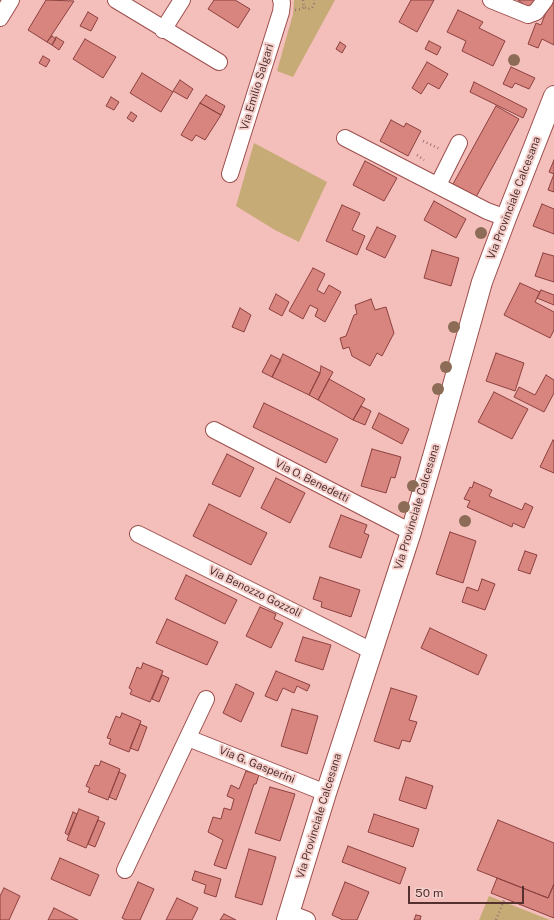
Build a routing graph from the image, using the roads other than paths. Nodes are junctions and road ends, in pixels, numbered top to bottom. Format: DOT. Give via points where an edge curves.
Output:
graph roads {
  1 [pos="11,0"];
  2 [pos="116,0"];
  3 [pos="182,0"];
  4 [pos="282,0"];
  5 [pos="491,0"];
  6 [pos="545,0"];
  7 [pos="0,18"];
  8 [pos="163,30"];
  9 [pos="219,62"];
  10 [pos="554,96"];
  11 [pos="550,118"];
  12 [pos="345,138"];
  13 [pos="459,143"];
  14 [pos="230,174"];
  15 [pos="438,185"];
  16 [pos="506,218"];
  17 [pos="214,430"];
  18 [pos="411,532"];
  19 [pos="138,534"];
  20 [pos="372,651"];
  21 [pos="206,699"];
  22 [pos="188,738"];
  23 [pos="326,793"];
  24 [pos="125,870"];
  25 [pos="294,918"];
  1 -- 7 [label="street"];
  2 -- 8 [label="street"];
  3 -- 8 [label="street"];
  4 -- 14 [label="street, Via Emilio Salgari" via="281,12"];
  5 -- 6 [label="street" via="528,15 536,12"];
  8 -- 9 [label="street"];
  10 -- 11 [label="main road, Via Provinciale Calcesana"];
  11 -- 16 [label="main road, Via Provinciale Calcesana"];
  12 -- 15 [label="street"];
  13 -- 15 [label="street"];
  15 -- 16 [label="street" via="487,212"];
  16 -- 18 [label="main road, Via Provinciale Calcesana" via="480,289"];
  17 -- 18 [label="street, Via O. Benedetti"];
  18 -- 20 [label="main road, Via Provinciale Calcesana"];
  19 -- 20 [label="street, Via Benozzo Gozzoli"];
  20 -- 23 [label="main road, Via Provinciale Calcesana"];
  21 -- 22 [label="street"];
  22 -- 23 [label="street, Via G. Gasperini"];
  22 -- 24 [label="street"];
  23 -- 25 [label="main road, Via Provinciale Calcesana"];
}
